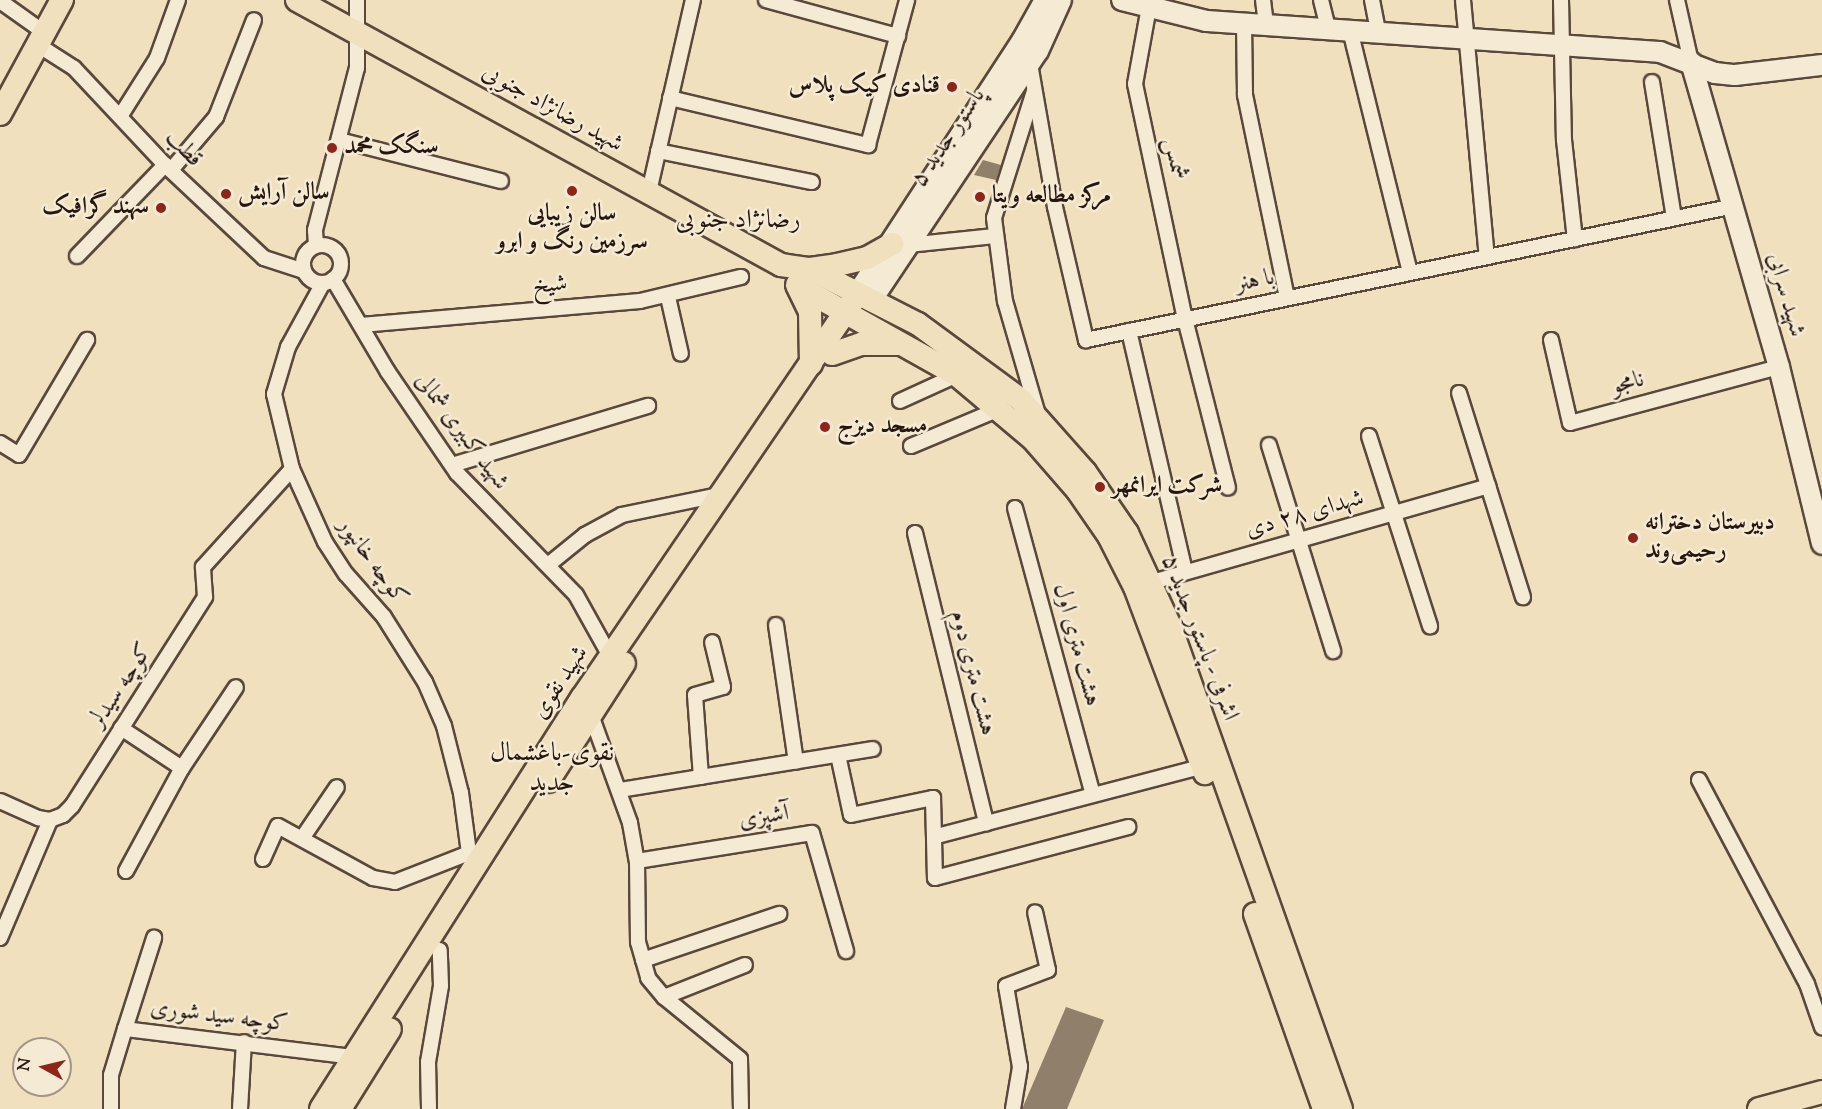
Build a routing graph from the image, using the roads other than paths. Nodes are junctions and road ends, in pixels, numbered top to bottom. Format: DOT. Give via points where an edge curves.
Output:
graph roads {
  1 [pos="62,0"];
  2 [pos="178,0"];
  3 [pos="297,0"];
  4 [pos="357,0"];
  5 [pos="693,0"];
  6 [pos="766,0"];
  7 [pos="908,0"];
  8 [pos="1045,0"];
  9 [pos="1061,0"];
  10 [pos="1122,0"];
  11 [pos="1263,0"];
  12 [pos="1321,0"];
  13 [pos="1372,0"];
  14 [pos="1463,0"];
  15 [pos="1561,0"];
  16 [pos="1677,0"];
  17 [pos="0,1"];
  18 [pos="1158,6"];
  19 [pos="254,20"];
  20 [pos="1244,23"];
  21 [pos="1266,24"];
  22 [pos="1328,28"];
  23 [pos="1350,30"];
  24 [pos="1378,32"];
  25 [pos="898,36"];
  26 [pos="1466,37"];
  27 [pos="41,39"];
  28 [pos="1023,40"];
  29 [pos="1565,44"];
  30 [pos="1031,62"];
  31 [pos="1691,62"];
  32 [pos="1822,65"];
  33 [pos="1652,82"];
  34 [pos="1035,86"];
  35 [pos="670,98"];
  36 [pos="0,114"];
  37 [pos="121,116"];
  38 [pos="339,140"];
  39 [pos="658,151"];
  40 [pos="168,167"];
  41 [pos="501,181"];
  42 [pos="812,182"];
  43 [pos="651,183"];
  44 [pos="1734,206"];
  45 [pos="1674,218"];
  46 [pos="994,236"];
  47 [pos="1575,239"];
  48 [pos="316,245"];
  49 [pos="900,245"];
  50 [pos="77,256"];
  51 [pos="1487,257"];
  52 [pos="304,271"];
  53 [pos="1410,273"];
  54 [pos="804,277"];
  55 [pos="741,278"];
  56 [pos="328,281"];
  57 [pos="668,297"];
  58 [pos="1287,298"];
  59 [pos="858,307"];
  60 [pos="1185,320"];
  61 [pos="361,325"];
  62 [pos="1129,331"];
  63 [pos="87,339"];
  64 [pos="1551,340"];
  65 [pos="911,346"];
  66 [pos="681,354"];
  67 [pos="832,354"];
  68 [pos="812,364"];
  69 [pos="1779,367"];
  70 [pos="957,375"];
  71 [pos="1459,393"];
  72 [pos="900,401"];
  73 [pos="648,406"];
  74 [pos="999,409"];
  75 [pos="1040,419"];
  76 [pos="1369,436"];
  77 [pos="0,442"];
  78 [pos="1269,445"];
  79 [pos="911,446"];
  80 [pos="452,465"];
  81 [pos="292,469"];
  82 [pos="1488,486"];
  83 [pos="1228,488"];
  84 [pos="719,495"];
  85 [pos="1015,508"];
  86 [pos="1394,513"];
  87 [pos="915,533"];
  88 [pos="1296,541"];
  89 [pos="1822,544"];
  90 [pos="548,565"];
  91 [pos="1185,572"];
  92 [pos="1142,584"];
  93 [pos="1523,597"];
  94 [pos="776,625"];
  95 [pos="1430,626"];
  96 [pos="712,642"];
  97 [pos="1333,651"];
  98 [pos="610,656"];
  99 [pos="236,687"];
  100 [pos="591,715"];
  101 [pos="121,728"];
  102 [pos="873,749"];
  103 [pos="838,755"];
  104 [pos="796,762"];
  105 [pos="1210,764"];
  106 [pos="182,768"];
  107 [pos="701,777"];
  108 [pos="1699,780"];
  109 [pos="337,787"];
  110 [pos="620,790"];
  111 [pos="1093,795"];
  112 [pos="0,801"];
  113 [pos="50,819"];
  114 [pos="986,823"];
  115 [pos="1128,827"];
  116 [pos="937,836"];
  117 [pos="303,837"];
  118 [pos="262,859"];
  119 [pos="472,861"];
  120 [pos="637,861"];
  121 [pos="126,871"];
  122 [pos="1035,912"];
  123 [pos="779,914"];
  124 [pos="0,938"];
  125 [pos="154,938"];
  126 [pos="440,950"];
  127 [pos="846,951"];
  128 [pos="643,960"];
  129 [pos="745,965"];
  130 [pos="664,997"];
  131 [pos="1822,1027"];
  132 [pos="125,1029"];
  133 [pos="244,1042"];
  134 [pos="353,1057"];
  135 [pos="1822,1092"];
  136 [pos="111,1109"];
  137 [pos="240,1109"];
  138 [pos="321,1109"];
  139 [pos="340,1109"];
  140 [pos="429,1109"];
  141 [pos="741,1109"];
  142 [pos="1013,1109"];
  143 [pos="1324,1109"];
  144 [pos="1341,1109"];
  145 [pos="1758,1109"];
  1 -- 27 [label="main road"];
  2 -- 37 [label="street" via="158,58"];
  3 -- 54 [label="main road, شهید رضانژاد جنوبی"];
  4 -- 38 [label="street" via="357,69"];
  5 -- 35 [label="street"];
  6 -- 25 [label="street"];
  7 -- 25 [label="street"];
  8 -- 28 [label="main road, پاستور جدید ۵"];
  9 -- 30 [label="main road, پاستور جدید ۵"];
  10 -- 18 [label="main road"];
  11 -- 21 [label="street"];
  12 -- 22 [label="street"];
  13 -- 24 [label="street"];
  14 -- 26 [label="street"];
  15 -- 29 [label="street"];
  16 -- 31 [label="street"];
  17 -- 27 [label="street, قطب"];
  18 -- 20 [label="main road" via="1206,21"];
  18 -- 60 [label="street, شمس" via="1135,84"];
  19 -- 40 [label="street" via="216,117"];
  20 -- 21 [label="main road"];
  20 -- 58 [label="street" via="1245,95"];
  21 -- 22 [label="main road"];
  22 -- 23 [label="main road"];
  23 -- 24 [label="main road"];
  23 -- 53 [label="street"];
  24 -- 26 [label="main road"];
  25 -- 35 [label="street" via="868,145"];
  26 -- 29 [label="main road"];
  26 -- 51 [label="street"];
  27 -- 36 [label="main road"];
  27 -- 37 [label="street, قطب"];
  28 -- 30 [label="street, با هنر"];
  28 -- 49 [label="main road, پاستور جدید ۵"];
  29 -- 31 [label="main road" via="1660,52"];
  29 -- 47 [label="street" via="1564,140"];
  30 -- 34 [label="street, با هنر"];
  30 -- 49 [label="main road, پاستور جدید ۵"];
  31 -- 32 [label="main road" via="1715,73 1735,75"];
  31 -- 44 [label="main road, شهید سرابی"];
  33 -- 45 [label="street"];
  34 -- 46 [label="street" via="994,218"];
  34 -- 62 [label="street, با هنر" via="1055,207 1086,340"];
  35 -- 39 [label="street"];
  37 -- 40 [label="street, قطب"];
  38 -- 41 [label="street"];
  38 -- 48 [label="street" via="315,230"];
  39 -- 42 [label="street"];
  39 -- 43 [label="street"];
  40 -- 50 [label="street"];
  40 -- 52 [label="street, قطب" via="264,258"];
  44 -- 45 [label="street, با هنر"];
  44 -- 69 [label="main road, شهید سرابی"];
  45 -- 47 [label="street, با هنر"];
  46 -- 49 [label="street"];
  46 -- 75 [label="street" via="1005,301"];
  47 -- 51 [label="street, با هنر"];
  48 -- 52 [label="street" via="306,253"];
  48 -- 56 [label="street" via="328,246 339,257 341,267"];
  49 -- 54 [label="main road"];
  49 -- 59 [label="main road, پاستور جدید ۵"];
  51 -- 53 [label="street, با هنر"];
  52 -- 56 [label="street" via="312,280"];
  53 -- 58 [label="street, با هنر"];
  54 -- 59 [label="main road"];
  54 -- 68 [label="main road"];
  55 -- 57 [label="street, شیخ"];
  56 -- 61 [label="street, شهید کبیری شمالی"];
  56 -- 81 [label="street, کوچه خانپور" via="288,347 274,394"];
  57 -- 61 [label="street, شیخ"];
  57 -- 66 [label="street"];
  58 -- 60 [label="street, با هنر"];
  59 -- 65 [label="main road, اشرفی - پاستور جدید ۵"];
  59 -- 67 [label="main road, شهید نقوی"];
  59 -- 68 [label="main road, شهید نقوی"];
  59 -- 75 [label="main road, اشرفی - پاستور جدید ۵" via="918,324 977,364"];
  60 -- 62 [label="street, با هنر"];
  60 -- 83 [label="street, شمس"];
  61 -- 80 [label="street, شهید کبیری شمالی"];
  62 -- 91 [label="street"];
  63 -- 77 [label="street" via="19,455"];
  64 -- 69 [label="street, نامجو" via="1570,423"];
  65 -- 67 [label="main road" via="861,344"];
  65 -- 70 [label="main road, اشرفی - پاستور جدید ۵"];
  67 -- 100 [label="main road, شهید نقوی"];
  68 -- 84 [label="main road, شهید نقوی"];
  69 -- 89 [label="main road, شهید سرابی"];
  70 -- 72 [label="street"];
  70 -- 74 [label="main road, اشرفی - پاستور جدید ۵"];
  71 -- 82 [label="street"];
  73 -- 80 [label="street"];
  74 -- 79 [label="street"];
  74 -- 92 [label="main road, اشرفی - پاستور جدید ۵" via="1033,439 1078,491"];
  75 -- 92 [label="main road, اشرفی - پاستور جدید ۵" via="1085,472 1127,533"];
  76 -- 86 [label="street"];
  78 -- 88 [label="street"];
  80 -- 90 [label="street, شهید کبیری شمالی"];
  81 -- 101 [label="street, کوچه سیدلر" via="203,567 205,597"];
  81 -- 119 [label="street, کوچه خانپور" via="325,542 346,574 384,617 425,682 444,726 461,793"];
  82 -- 86 [label="street, شهدای ۲۸ دی"];
  82 -- 93 [label="street"];
  84 -- 90 [label="street" via="621,515 585,535"];
  84 -- 98 [label="main road, شهید نقوی"];
  85 -- 111 [label="street, هشت متری اول"];
  86 -- 88 [label="street, شهدای ۲۸ دی"];
  86 -- 95 [label="street"];
  87 -- 114 [label="street, هشت متری دوم"];
  88 -- 91 [label="street, شهدای ۲۸ دی"];
  88 -- 97 [label="street"];
  90 -- 98 [label="street, شهید کبیری شمالی" via="576,595"];
  91 -- 92 [label="street, شهدای ۲۸ دی"];
  92 -- 105 [label="main road, اشرفی - پاستور جدید ۵" via="1170,626"];
  94 -- 104 [label="street"];
  96 -- 107 [label="street" via="723,687 695,695"];
  98 -- 119 [label="main road, شهید نقوی"];
  99 -- 106 [label="street"];
  100 -- 110 [label="street"];
  100 -- 126 [label="main road, شهید نقوی"];
  101 -- 106 [label="street"];
  101 -- 113 [label="street, کوچه سیدلر" via="72,806 63,815"];
  102 -- 103 [label="street"];
  103 -- 104 [label="street"];
  103 -- 116 [label="street" via="851,814 933,798"];
  104 -- 107 [label="street"];
  105 -- 111 [label="street"];
  105 -- 143 [label="main road, اشرفی - پاستور جدید ۵"];
  105 -- 144 [label="main road, اشرفی - پاستور جدید ۵"];
  106 -- 121 [label="street"];
  107 -- 110 [label="street"];
  108 -- 131 [label="street" via="1807,984"];
  109 -- 117 [label="street"];
  110 -- 120 [label="street"];
  111 -- 114 [label="street"];
  112 -- 113 [label="street" via="38,818"];
  113 -- 124 [label="street"];
  114 -- 116 [label="street"];
  115 -- 116 [label="street" via="935,878"];
  117 -- 118 [label="street" via="278,826"];
  117 -- 119 [label="street" via="373,878 395,882"];
  119 -- 134 [label="main road, شهید نقوی"];
  120 -- 127 [label="street, آشپزی" via="812,833"];
  120 -- 128 [label="street" via="638,942"];
  122 -- 142 [label="street" via="1048,970 1006,986 1020,1067"];
  123 -- 128 [label="street"];
  125 -- 132 [label="street"];
  126 -- 139 [label="main road, شهید نقوی"];
  126 -- 140 [label="street" via="441,986 428,1062"];
  128 -- 130 [label="street" via="648,978"];
  129 -- 130 [label="street"];
  130 -- 141 [label="street" via="740,1059"];
  132 -- 133 [label="street, کوچه سید شوری"];
  132 -- 136 [label="street, کوچه سید شوری" via="111,1075"];
  133 -- 134 [label="street, کوچه سید شوری"];
  133 -- 137 [label="street"];
  134 -- 138 [label="main road, شهید نقوی"];
  135 -- 145 [label="main road"];
}
